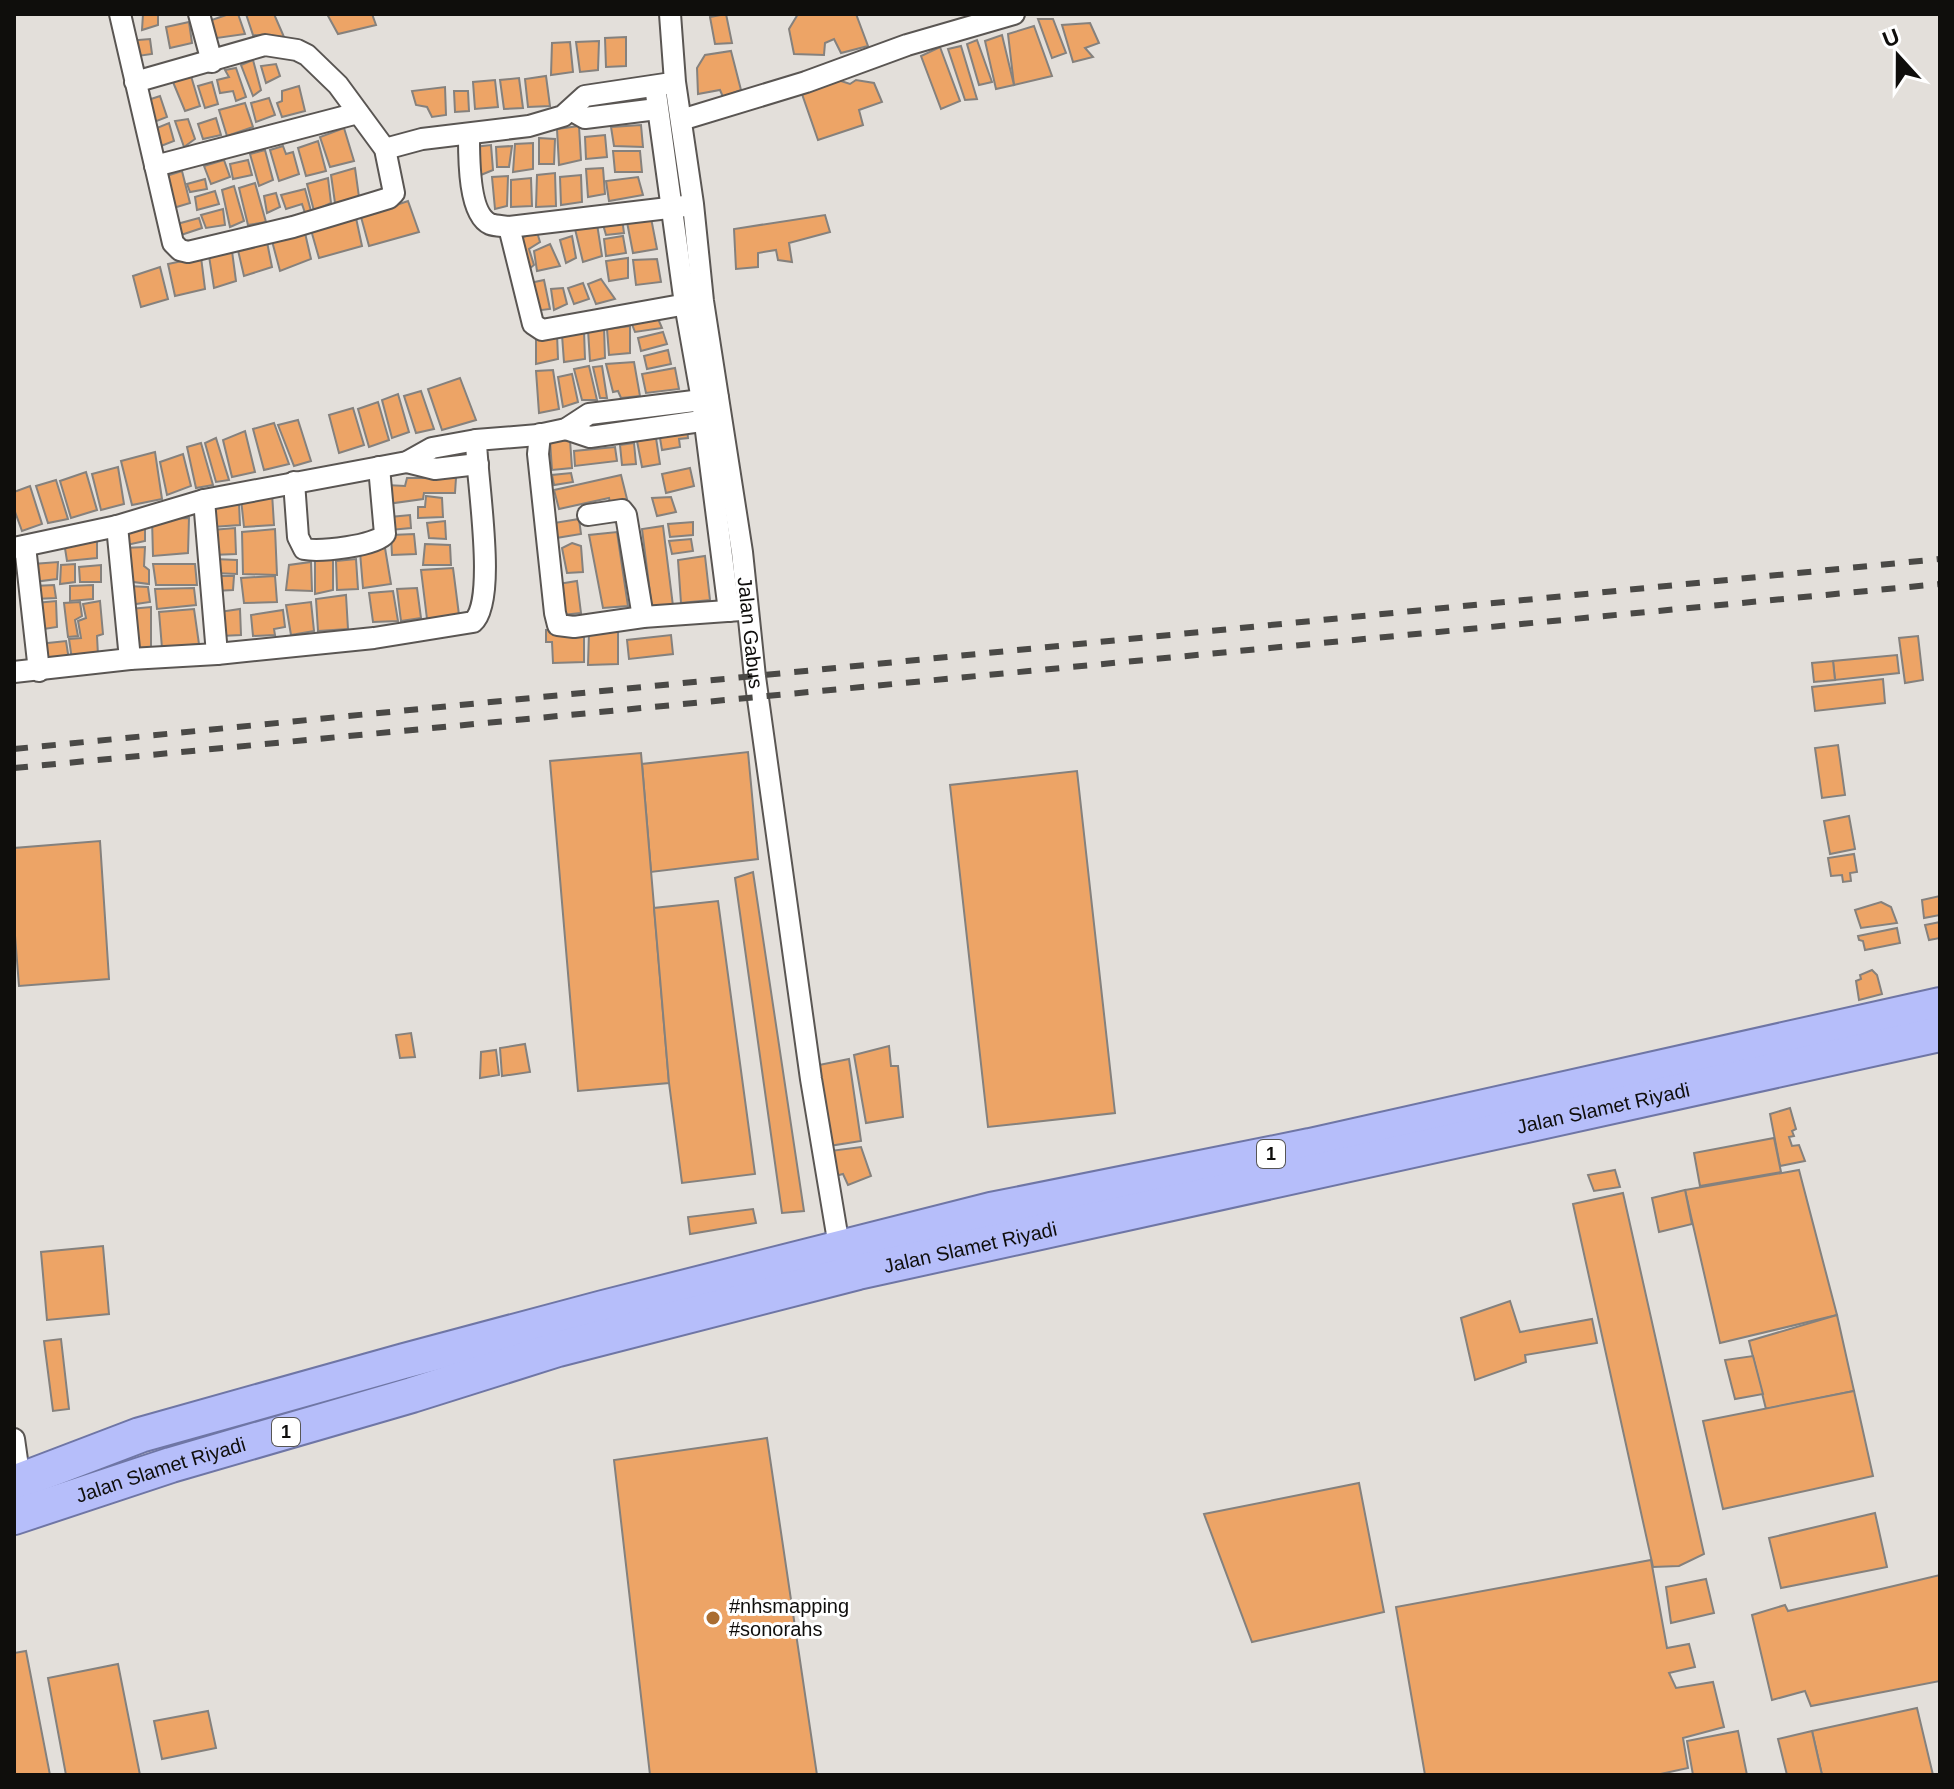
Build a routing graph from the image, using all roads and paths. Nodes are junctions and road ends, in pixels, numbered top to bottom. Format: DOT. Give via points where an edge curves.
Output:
graph roads {
  1 [pos="120,14"];
  2 [pos="199,14"];
  3 [pos="670,14"];
  4 [pos="1014,14"];
  5 [pos="212,62"];
  6 [pos="135,82"];
  7 [pos="675,82"];
  8 [pos="655,86"];
  9 [pos="657,109"];
  10 [pos="571,110"];
  11 [pos="358,113"];
  12 [pos="681,120"];
  13 [pos="469,134"];
  14 [pos="393,146"];
  15 [pos="155,166"];
  16 [pos="693,204"];
  17 [pos="672,208"];
  18 [pos="509,227"];
  19 [pos="694,302"];
  20 [pos="711,409"];
  21 [pos="539,434"];
  22 [pos="476,440"];
  23 [pos="407,462"];
  24 [pos="478,464"];
  25 [pos="379,467"];
  26 [pos="294,482"];
  27 [pos="204,500"];
  28 [pos="588,515"];
  29 [pos="117,526"];
  30 [pos="20,547"];
  31 [pos="739,610"];
  32 [pos="643,617"];
  33 [pos="217,654"];
  34 [pos="130,659"];
  35 [pos="39,671"];
  36 [pos="14,672"];
  37 [pos="1940,1005"];
  38 [pos="1940,1034"];
  39 [pos="842,1262"];
  40 [pos="554,1335"];
  41 [pos="14,1439"];
  42 [pos="17,1482"];
  43 [pos="14,1517"];
  1 -- 6 [label="street"];
  2 -- 5 [label="street"];
  3 -- 7 [label="street"];
  4 -- 12 [label="street"];
  5 -- 6 [label="street"];
  5 -- 11 [label="street" via="265,45 297,50 338,85"];
  6 -- 15 [label="street"];
  7 -- 8 [label="street"];
  7 -- 12 [label="street"];
  8 -- 9 [label="street"];
  8 -- 10 [label="street" via="585,96"];
  9 -- 10 [label="street" via="585,118"];
  9 -- 17 [label="street"];
  10 -- 13 [label="street" via="529,126"];
  11 -- 14 [label="street"];
  11 -- 15 [label="street"];
  12 -- 16 [label="street"];
  13 -- 14 [label="street"];
  13 -- 18 [label="street" via="480,215 489,224"];
  14 -- 15 [label="street" via="394,193 389,198 188,252 173,243"];
  16 -- 17 [label="street"];
  16 -- 19 [label="street"];
  17 -- 18 [label="street"];
  17 -- 19 [label="street"];
  18 -- 19 [label="street" via="537,328"];
  19 -- 20 [label="street, Jalan Gabus"];
  20 -- 21 [label="street" via="590,437 566,429"];
  20 -- 31 [label="street, Jalan Gabus"];
  21 -- 22 [label="street"];
  21 -- 32 [label="street" via="558,625"];
  22 -- 23 [label="street" via="432,448"];
  22 -- 24 [label="street"];
  23 -- 24 [label="street" via="435,469"];
  23 -- 25 [label="street"];
  24 -- 33 [label="street" via="485,566 483,609 473,622"];
  25 -- 26 [label="street"];
  25 -- 26 [label="street" via="386,529 383,539 371,543 304,549 298,537"];
  26 -- 27 [label="street"];
  27 -- 29 [label="street"];
  27 -- 33 [label="street"];
  28 -- 32 [label="street" via="622,510 626,515"];
  29 -- 30 [label="street"];
  29 -- 34 [label="street"];
  30 -- 35 [label="street"];
  31 -- 32 [label="street"];
  31 -- 39 [label="street, Jalan Gabus" via="755,677"];
  33 -- 34 [label="street"];
  34 -- 35 [label="street"];
  35 -- 36 [label="street"];
  37 -- 39 [label="highway, Jalan Slamet Riyadi / 1" via="1325,1143 991,1210"];
  38 -- 39 [label="highway, Jalan Slamet Riyadi / 1" via="1339,1164"];
  39 -- 40 [label="highway, Jalan Slamet Riyadi / 1"];
  40 -- 42 [label="highway, Jalan Slamet Riyadi / 1" via="140,1435"];
  40 -- 43 [label="highway, Jalan Slamet Riyadi / 1" via="412,1395"];
  41 -- 42 [label="street"];
}
